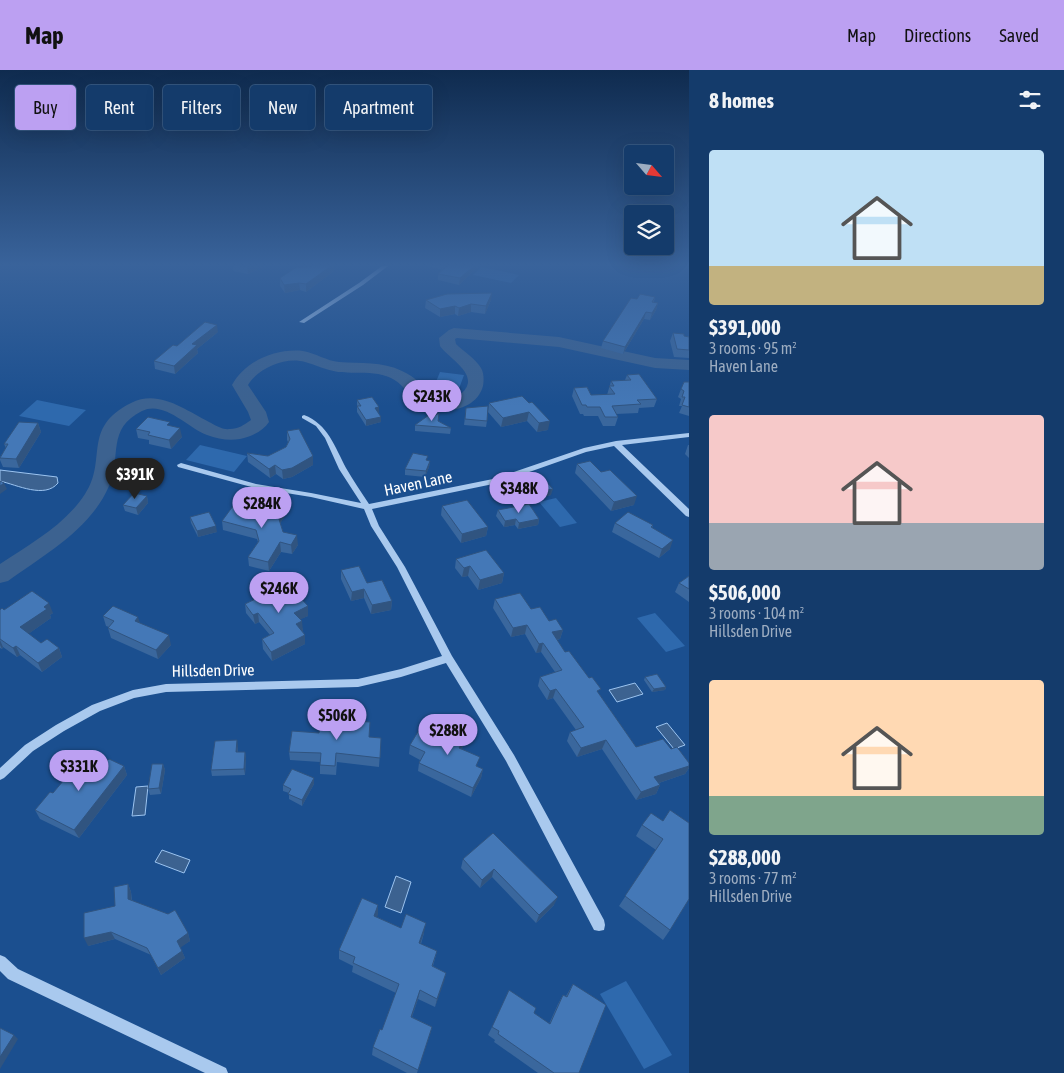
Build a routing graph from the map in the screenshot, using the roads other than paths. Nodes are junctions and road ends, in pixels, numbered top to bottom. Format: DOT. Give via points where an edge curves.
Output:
graph roads {
  1 [pos="316,313"];
  2 [pos="302,322"];
  3 [pos="304,417"];
  4 [pos="689,436"];
  5 [pos="616,443"];
  6 [pos="181,465"];
  7 [pos="367,507"];
  8 [pos="689,514"];
  9 [pos="448,658"];
  10 [pos="0,775"];
  11 [pos="599,924"];
  12 [pos="0,962"];
  13 [pos="221,1073"];
  1 -- 2 [label="street"];
  3 -- 7 [label="street" via="318,425 328,438"];
  4 -- 5 [label="street, Haven Lane"];
  5 -- 7 [label="street, Haven Lane" via="495,481"];
  5 -- 8 [label="street"];
  6 -- 7 [label="street, Haven Lane" via="255,486"];
  7 -- 9 [label="street"];
  9 -- 10 [label="street, Hillsden Drive" via="358,683 166,688 133,694 96,708 60,728 29,748"];
  9 -- 11 [label="street" via="510,758"];
  12 -- 13 [label="street" via="13,974"];
}
